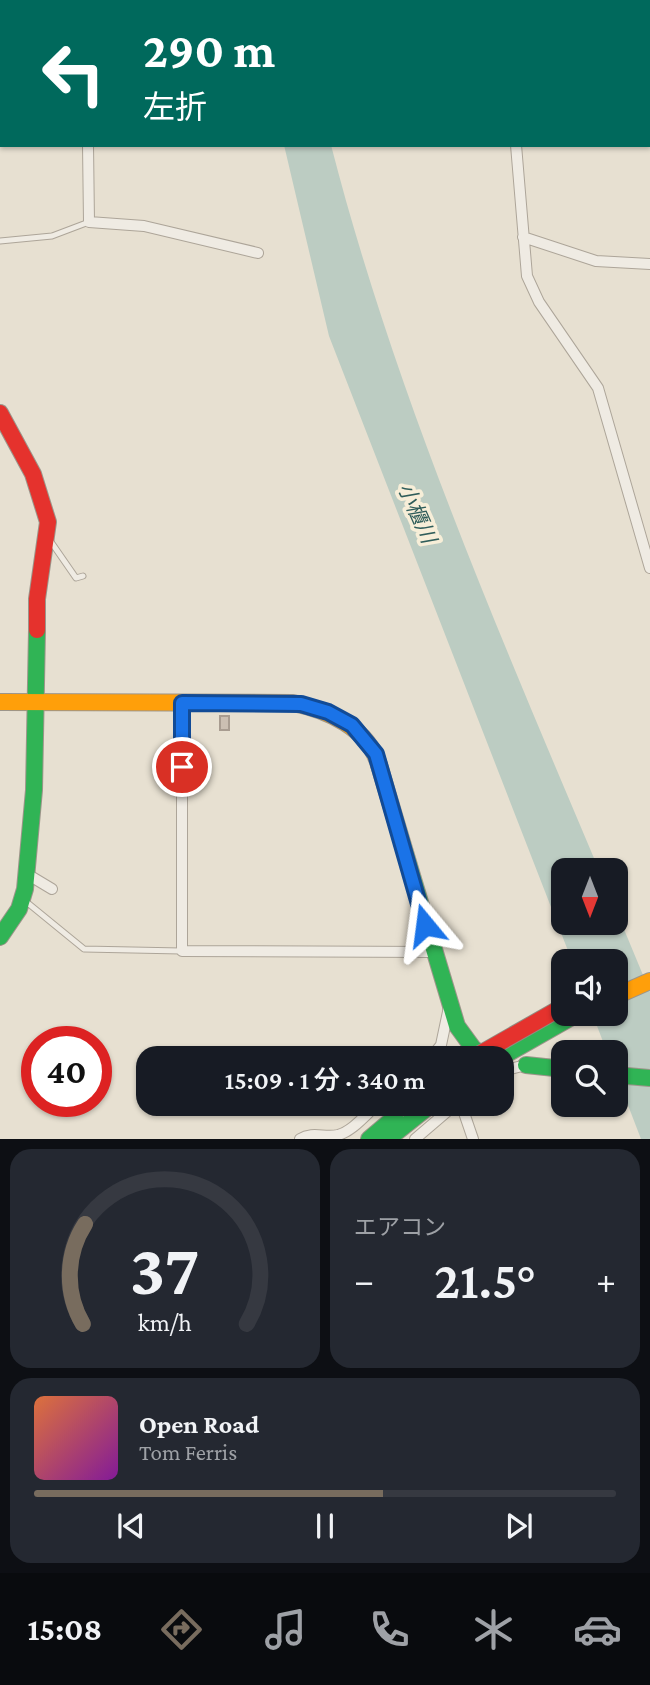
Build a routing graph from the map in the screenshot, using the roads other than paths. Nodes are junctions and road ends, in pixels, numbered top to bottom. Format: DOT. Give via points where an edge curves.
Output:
graph roads {
  1 [pos="88,147"];
  2 [pos="516,147"];
  3 [pos="89,222"];
  4 [pos="523,237"];
  5 [pos="0,241"];
  6 [pos="258,253"];
  7 [pos="650,264"];
  8 [pos="0,414"];
  9 [pos="47,537"];
  10 [pos="650,568"];
  11 [pos="83,576"];
  12 [pos="0,702"];
  13 [pos="36,703"];
  14 [pos="182,703"];
  15 [pos="27,874"];
  16 [pos="52,889"];
  17 [pos="24,900"];
  18 [pos="0,937"];
  19 [pos="182,951"];
  20 [pos="433,952"];
  21 [pos="650,968"];
  22 [pos="628,977"];
  23 [pos="650,981"];
  24 [pos="628,991"];
  25 [pos="449,1006"];
  26 [pos="551,1013"];
  27 [pos="560,1026"];
  28 [pos="440,1046"];
  29 [pos="472,1046"];
  30 [pos="494,1046"];
  31 [pos="514,1058"];
  32 [pos="526,1065"];
  33 [pos="514,1066"];
  34 [pos="551,1068"];
  35 [pos="628,1076"];
  36 [pos="650,1078"];
  37 [pos="364,1116"];
  38 [pos="397,1116"];
  39 [pos="417,1116"];
  40 [pos="443,1116"];
  41 [pos="463,1116"];
  42 [pos="300,1139"];
  43 [pos="369,1139"];
  44 [pos="388,1139"];
  45 [pos="415,1139"];
  46 [pos="473,1139"];
  1 -- 3 [label="street"];
  2 -- 4 [label="street"];
  3 -- 5 [label="lane" via="51,236"];
  3 -- 6 [label="street" via="144,226"];
  4 -- 7 [label="street" via="596,261"];
  4 -- 10 [label="street" via="532,288 601,396"];
  8 -- 9 [label="main road" via="33,474 45,506"];
  9 -- 11 [label="lane" via="76,578"];
  9 -- 13 [label="main road" via="37,599"];
  12 -- 13 [label="main road"];
  13 -- 14 [label="main road"];
  13 -- 15 [label="main road"];
  14 -- 19 [label="street"];
  14 -- 20 [label="main road" via="301,704 352,725 376,754"];
  15 -- 16 [label="street"];
  15 -- 17 [label="main road"];
  17 -- 18 [label="main road"];
  17 -- 19 [label="lane" via="84,949"];
  19 -- 20 [label="street"];
  20 -- 25 [label="main road"];
  21 -- 22 [label="main road"];
  23 -- 24 [label="main road"];
  25 -- 28 [label="street"];
  25 -- 29 [label="main road"];
  26 -- 30 [label="main road, bridge"];
  27 -- 31 [label="main road"];
  32 -- 33 [label="street"];
  32 -- 34 [label="main road"];
  35 -- 36 [label="main road"];
  37 -- 42 [label="street" via="346,1132 308,1134"];
  38 -- 43 [label="main road"];
  39 -- 44 [label="main road"];
  40 -- 45 [label="street"];
  41 -- 46 [label="street"];
}
